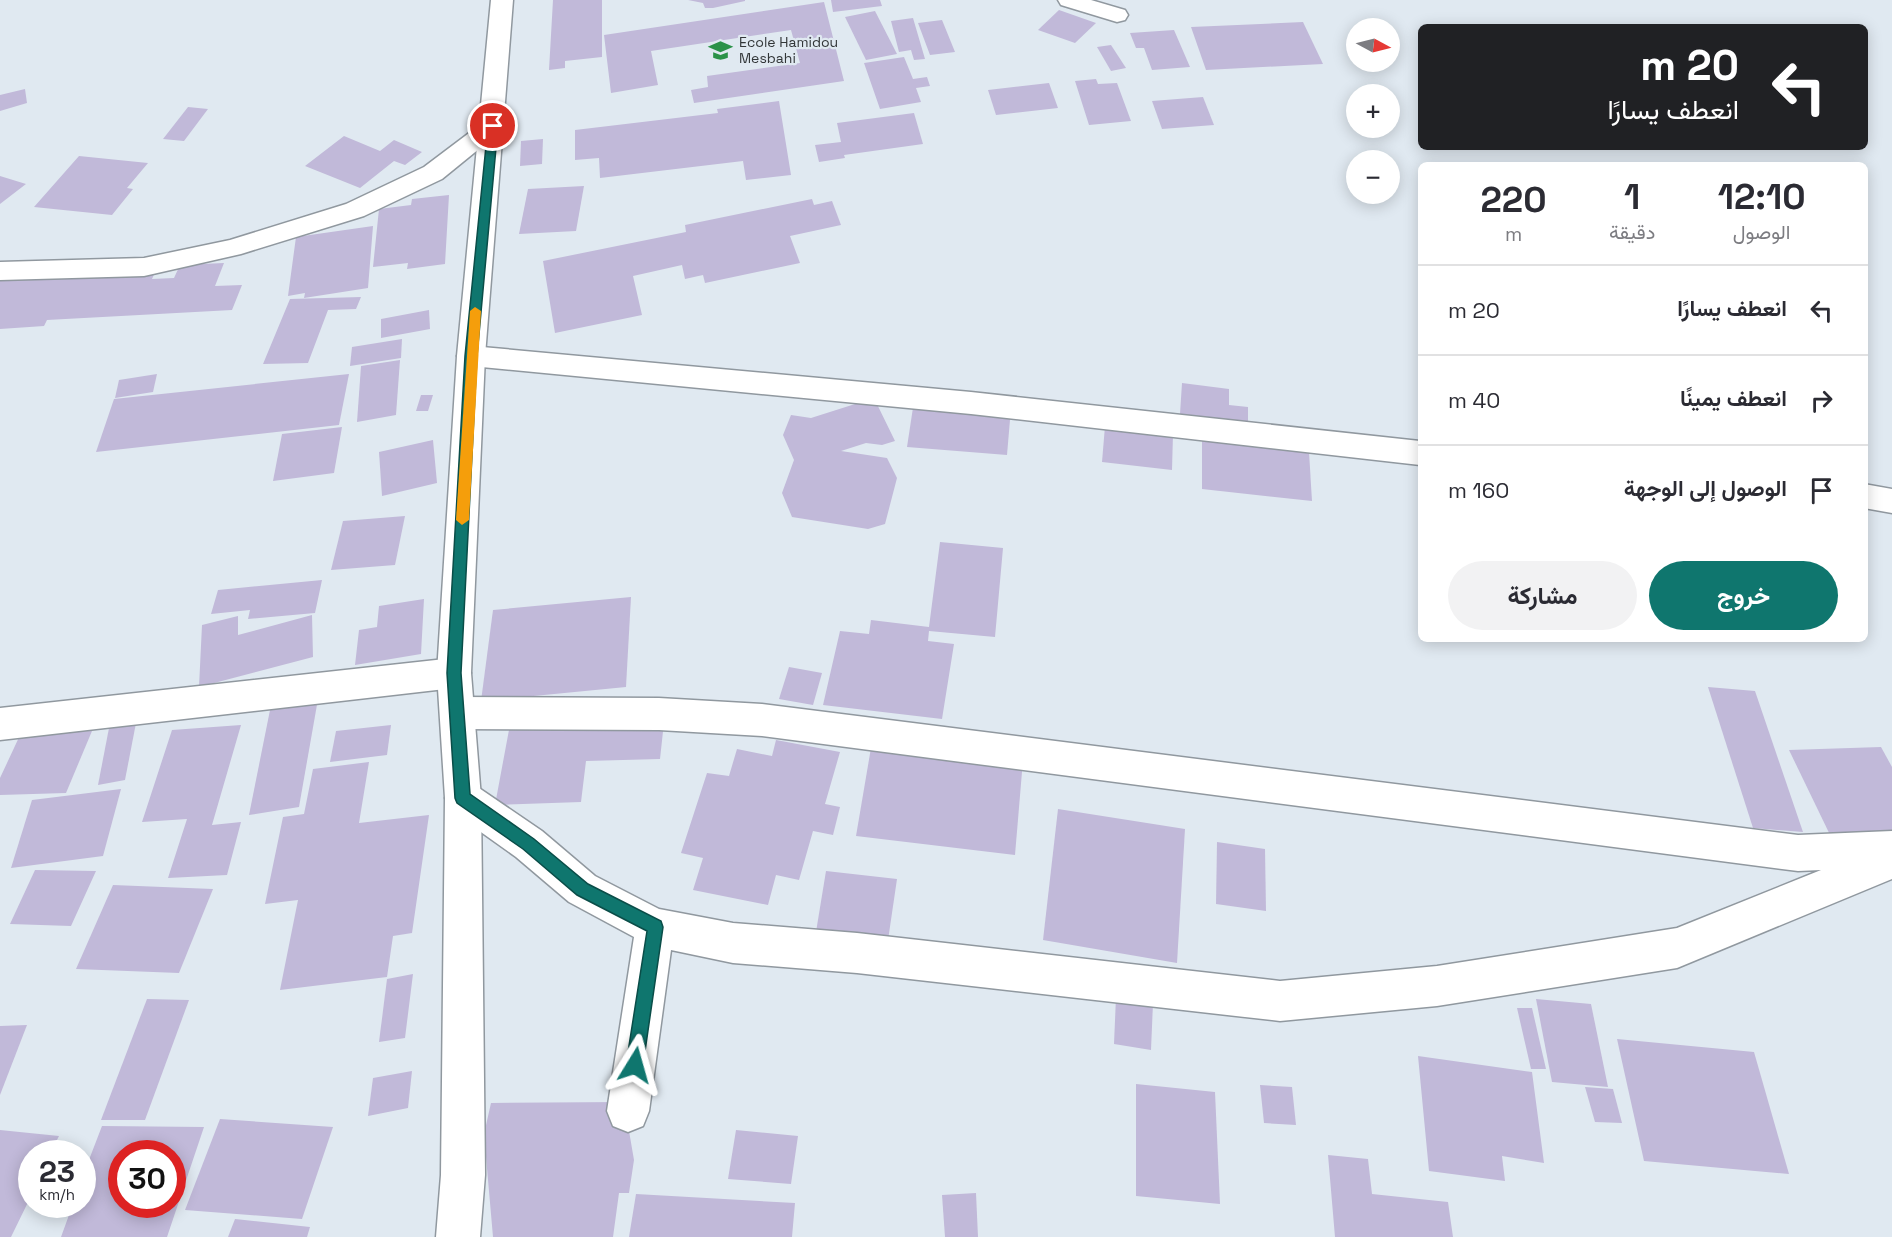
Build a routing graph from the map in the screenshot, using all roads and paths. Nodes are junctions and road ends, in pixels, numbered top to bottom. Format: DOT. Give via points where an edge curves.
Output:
graph roads {
  1 [pos="502,0"];
  2 [pos="1070,0"];
  3 [pos="1118,15"];
  4 [pos="493,126"];
  5 [pos="0,271"];
  6 [pos="471,356"];
  7 [pos="1418,453"];
  8 [pos="1868,497"];
  9 [pos="1892,501"];
  10 [pos="454,673"];
  11 [pos="458,713"];
  12 [pos="0,724"];
  13 [pos="463,798"];
  14 [pos="1892,849"];
  15 [pos="1892,860"];
  16 [pos="655,927"];
  17 [pos="628,1111"];
  18 [pos="458,1237"];
  1 -- 4 [label="street"];
  2 -- 3 [label="street"];
  4 -- 5 [label="street" via="433,173 356,210 232,248 144,267"];
  4 -- 6 [label="street"];
  6 -- 7 [label="street" via="982,404"];
  6 -- 10 [label="street"];
  8 -- 9 [label="street"];
  10 -- 11 [label="street"];
  10 -- 12 [label="street"];
  11 -- 13 [label="street"];
  11 -- 14 [label="street" via="659,714 762,720 1798,853"];
  13 -- 16 [label="street" via="529,844 582,889"];
  13 -- 18 [label="street" via="463,1175"];
  15 -- 16 [label="street" via="1677,948 1437,986 1280,1001 857,953 733,943"];
  16 -- 17 [label="street"];
}
